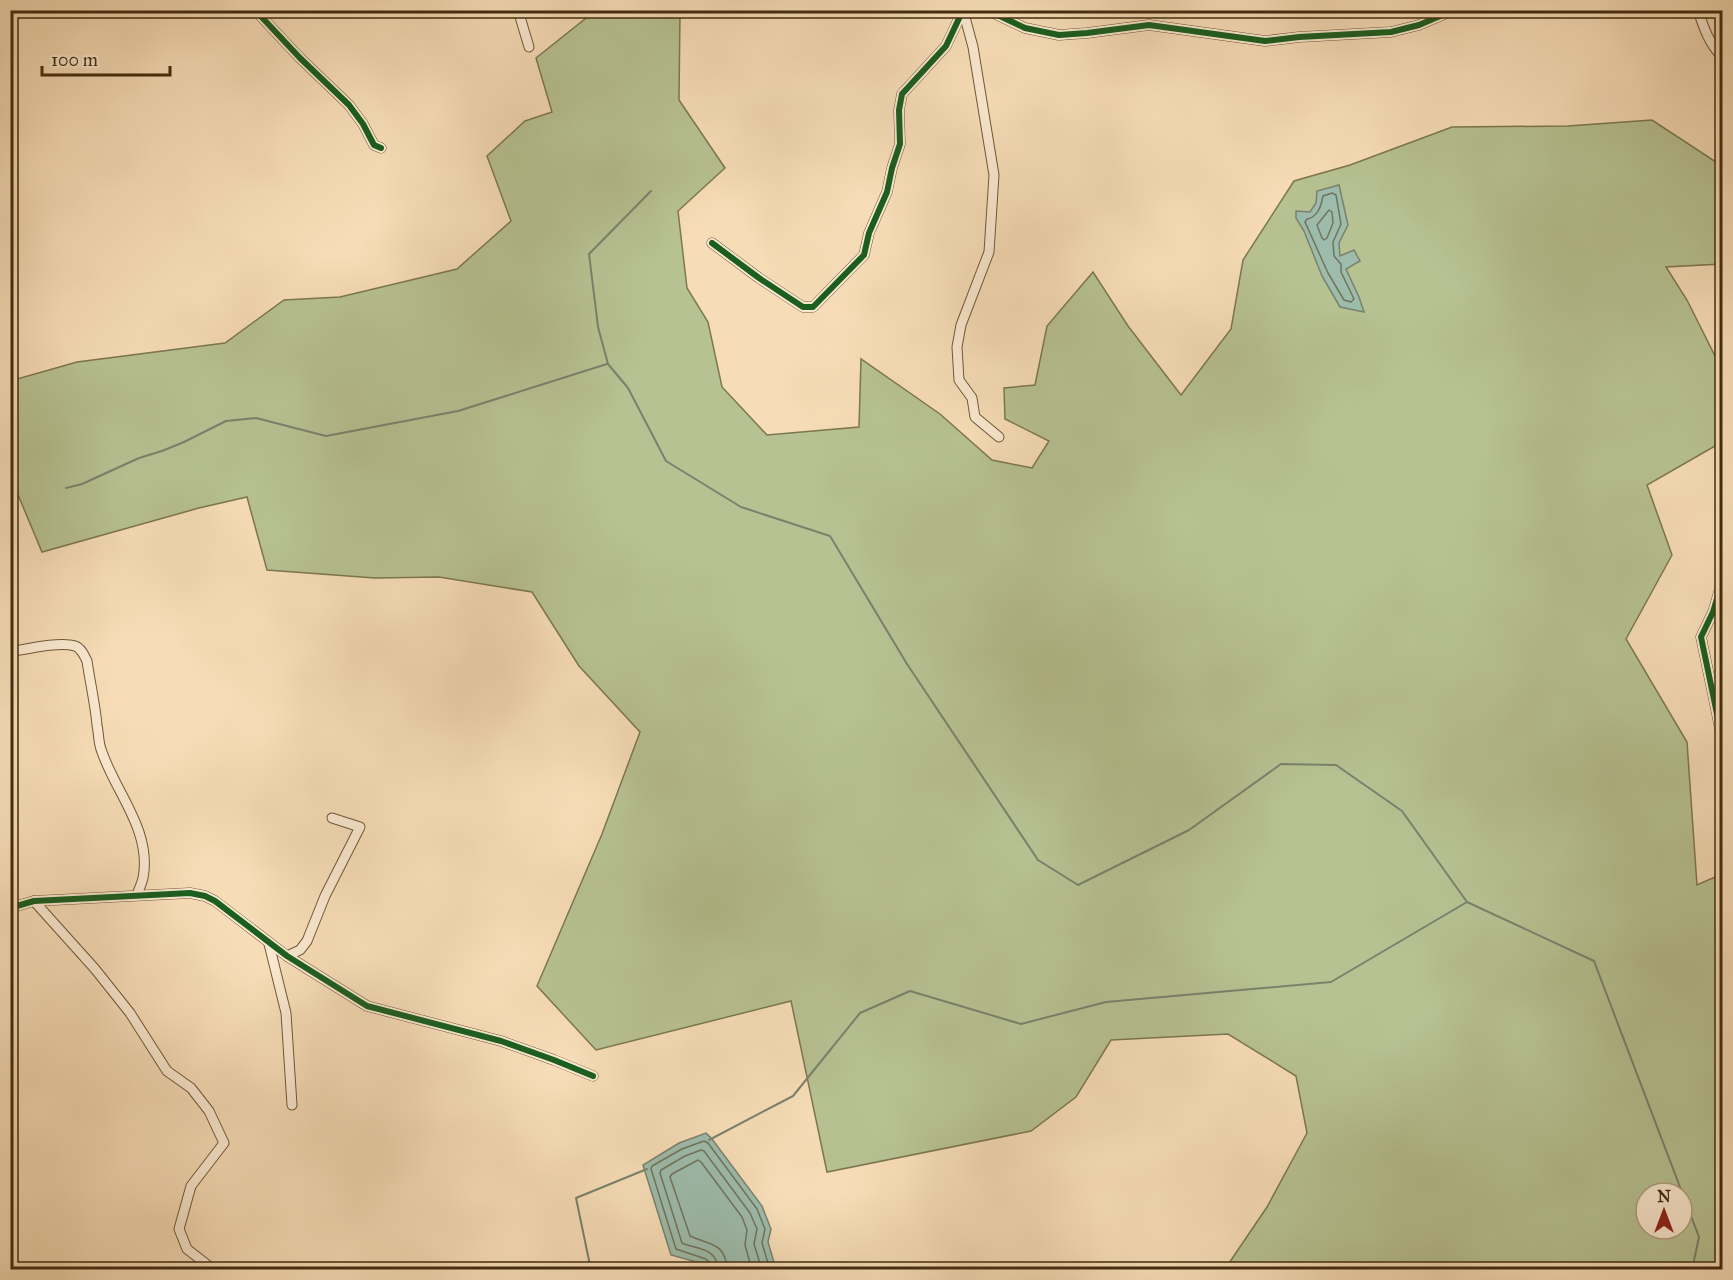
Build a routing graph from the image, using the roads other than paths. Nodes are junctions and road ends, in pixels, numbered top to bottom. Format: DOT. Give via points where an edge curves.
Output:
graph roads {
  1 [pos="255,10"];
  2 [pos="518,10"];
  3 [pos="963,10"];
  4 [pos="987,10"];
  5 [pos="1454,10"];
  6 [pos="1698,10"];
  7 [pos="530,47"];
  8 [pos="1722,57"];
  9 [pos="381,148"];
  10 [pos="712,243"];
  11 [pos="999,437"];
  12 [pos="1722,582"];
  13 [pos="10,652"];
  14 [pos="1722,738"];
  15 [pos="332,818"];
  16 [pos="137,895"];
  17 [pos="34,901"];
  18 [pos="10,908"];
  19 [pos="269,944"];
  20 [pos="287,956"];
  21 [pos="593,1076"];
  22 [pos="292,1105"];
  23 [pos="214,1269"];
  1 -- 9 [label="street" via="349,105 374,145"];
  2 -- 7 [label="street"];
  3 -- 10 [label="street" via="946,46 902,94 900,144 864,255 813,307 803,307"];
  3 -- 11 [label="street" via="994,175 989,252 961,325 957,347 959,380 972,398 975,417"];
  4 -- 5 [label="street" via="1025,28 1059,35 1149,25 1264,41 1391,32"];
  6 -- 8 [label="street" via="1706,35"];
  12 -- 14 [label="street" via="1701,637"];
  13 -- 16 [label="street" via="67,645 84,654 98,741 141,839 143,877"];
  15 -- 20 [label="street" via="360,827 307,940 300,950"];
  16 -- 17 [label="street"];
  16 -- 19 [label="street" via="205,896"];
  17 -- 18 [label="street"];
  17 -- 23 [label="street" via="129,1012 167,1071 191,1088 215,1121 224,1143 191,1186 179,1229 187,1249"];
  19 -- 20 [label="street"];
  19 -- 22 [label="street" via="286,1013"];
  20 -- 21 [label="street" via="367,1006 501,1041"];
}
